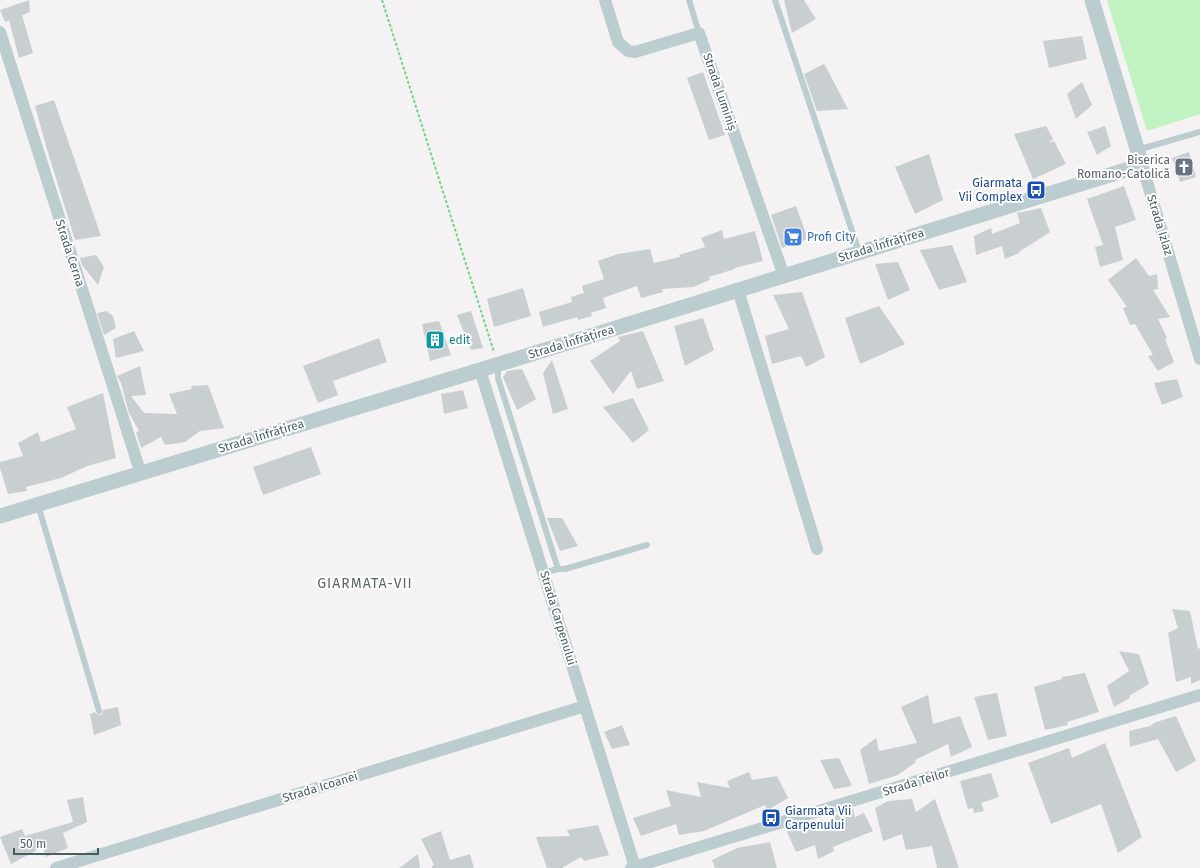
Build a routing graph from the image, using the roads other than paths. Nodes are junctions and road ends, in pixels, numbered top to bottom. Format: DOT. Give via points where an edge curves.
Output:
graph roads {
  1 [pos="605,0"];
  2 [pos="689,0"];
  3 [pos="775,0"];
  4 [pos="1092,0"];
  5 [pos="0,32"];
  6 [pos="699,33"];
  7 [pos="1200,132"];
  8 [pos="1137,150"];
  9 [pos="1142,165"];
  10 [pos="860,252"];
  11 [pos="784,276"];
  12 [pos="738,290"];
  13 [pos="1200,359"];
  14 [pos="498,364"];
  15 [pos="480,370"];
  16 [pos="141,474"];
  17 [pos="38,504"];
  18 [pos="0,516"];
  19 [pos="647,545"];
  20 [pos="817,549"];
  21 [pos="558,569"];
  22 [pos="543,573"];
  23 [pos="1200,695"];
  24 [pos="585,706"];
  25 [pos="99,710"];
  26 [pos="633,867"];
  27 [pos="56,868"];
  1 -- 6 [label="street" via="618,42 628,51 635,52"];
  2 -- 6 [label="lane"];
  3 -- 10 [label="lane"];
  4 -- 8 [label="street, Strada Izlaz"];
  5 -- 16 [label="street, Strada Cerna"];
  6 -- 11 [label="street, Strada Luminiș"];
  7 -- 8 [label="lane"];
  8 -- 9 [label="street, Strada Izlaz"];
  9 -- 10 [label="street, Strada Înfrățirea"];
  9 -- 13 [label="street, Strada Izlaz"];
  10 -- 11 [label="street, Strada Înfrățirea"];
  11 -- 12 [label="street, Strada Înfrățirea"];
  12 -- 14 [label="street, Strada Înfrățirea"];
  12 -- 20 [label="street"];
  14 -- 15 [label="street, Strada Înfrățirea"];
  14 -- 21 [label="lane" via="498,378"];
  15 -- 16 [label="street, Strada Înfrățirea"];
  15 -- 22 [label="street, Strada Carpenului"];
  16 -- 17 [label="street, Strada Înfrățirea"];
  17 -- 18 [label="street, Strada Înfrățirea"];
  17 -- 25 [label="lane"];
  19 -- 21 [label="lane"];
  21 -- 22 [label="lane"];
  22 -- 24 [label="street, Strada Carpenului"];
  23 -- 26 [label="street, Strada Teilor"];
  24 -- 26 [label="street, Strada Carpenului"];
  24 -- 27 [label="street, Strada Icoanei"];
}
